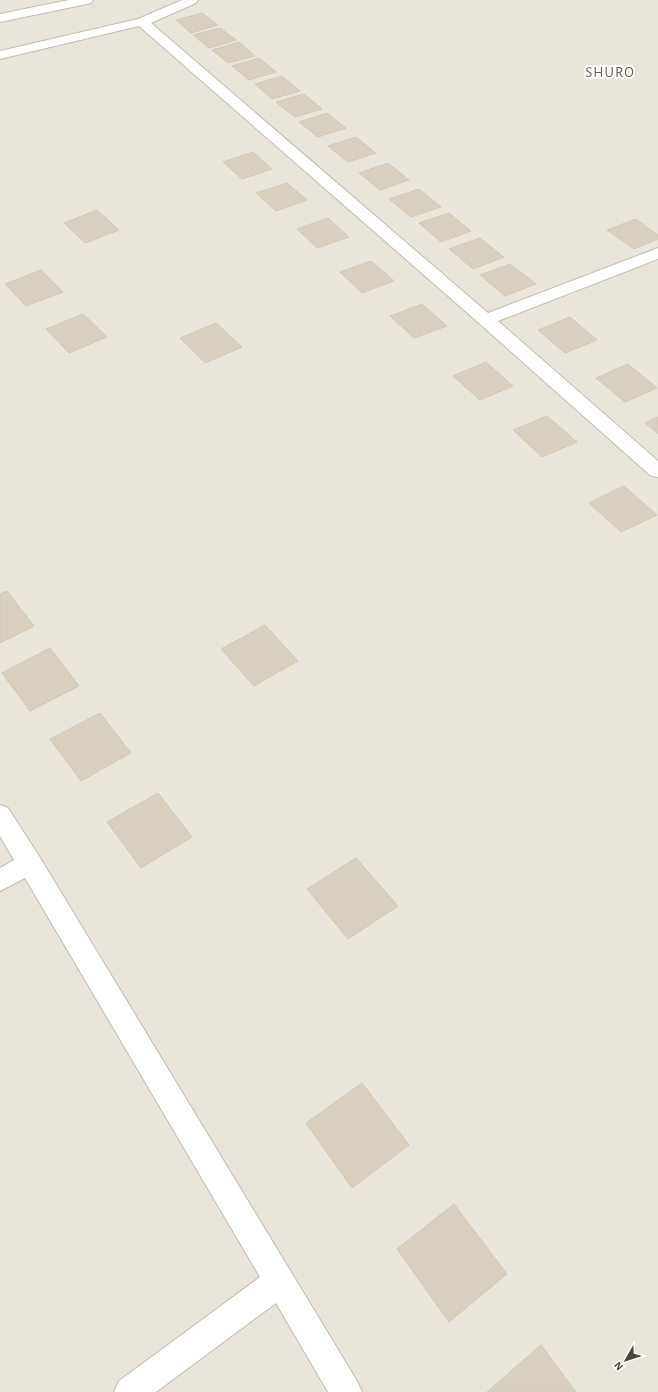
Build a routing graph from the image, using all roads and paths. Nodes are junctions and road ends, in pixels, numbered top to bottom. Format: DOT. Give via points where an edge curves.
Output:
graph roads {
  1 [pos="87,0"];
  2 [pos="192,0"];
  3 [pos="0,18"];
  4 [pos="142,22"];
  5 [pos="0,55"];
  6 [pos="658,253"];
  7 [pos="486,320"];
  8 [pos="658,471"];
  9 [pos="0,815"];
  10 [pos="30,863"];
  11 [pos="0,880"];
  12 [pos="280,1281"];
  13 [pos="130,1392"];
  14 [pos="346,1392"];
  1 -- 3 [label="street"];
  2 -- 4 [label="street"];
  4 -- 5 [label="street"];
  4 -- 7 [label="street"];
  6 -- 7 [label="street"];
  7 -- 8 [label="street"];
  9 -- 10 [label="street"];
  10 -- 11 [label="street"];
  10 -- 12 [label="street"];
  12 -- 13 [label="street"];
  12 -- 14 [label="street"];
}
